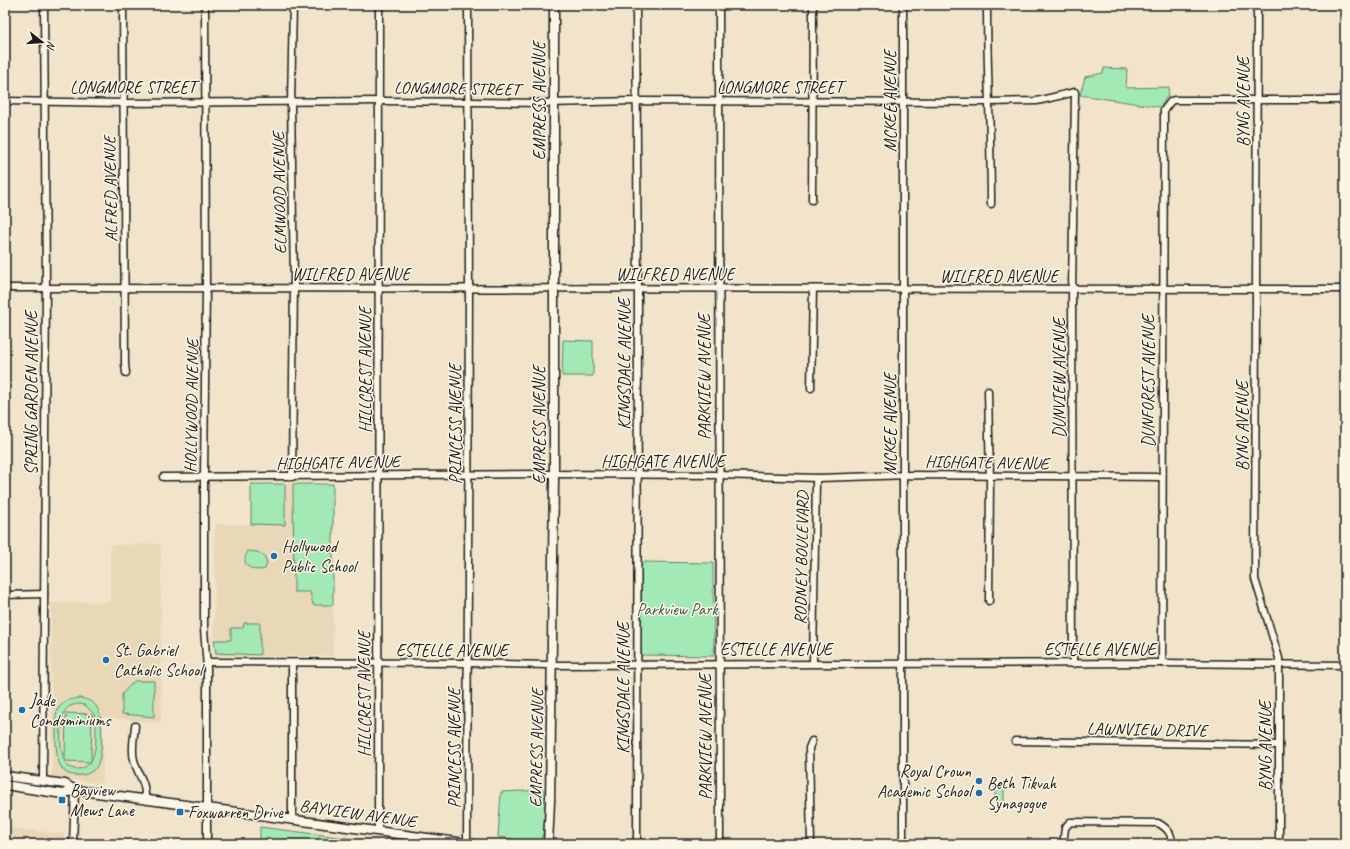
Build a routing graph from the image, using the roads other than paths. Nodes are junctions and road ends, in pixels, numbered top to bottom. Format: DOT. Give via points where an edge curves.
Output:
graph roads {
  1 [pos="44,5"];
  2 [pos="124,5"];
  3 [pos="205,5"];
  4 [pos="293,5"];
  5 [pos="379,5"];
  6 [pos="468,5"];
  7 [pos="554,5"];
  8 [pos="636,5"];
  9 [pos="719,5"];
  10 [pos="812,5"];
  11 [pos="904,5"];
  12 [pos="987,5"];
  13 [pos="1257,5"];
  14 [pos="1075,92"];
  15 [pos="44,100"];
  16 [pos="1345,100"];
  17 [pos="5,101"];
  18 [pos="378,101"];
  19 [pos="636,101"];
  20 [pos="719,101"];
  21 [pos="904,101"];
  22 [pos="1258,101"];
  23 [pos="204,102"];
  24 [pos="291,102"];
  25 [pos="467,102"];
  26 [pos="812,102"];
  27 [pos="989,102"];
  28 [pos="123,103"];
  29 [pos="554,103"];
  30 [pos="812,200"];
  31 [pos="991,204"];
  32 [pos="5,288"];
  33 [pos="46,288"];
  34 [pos="125,288"];
  35 [pos="206,288"];
  36 [pos="294,288"];
  37 [pos="379,288"];
  38 [pos="469,288"];
  39 [pos="554,288"];
  40 [pos="638,288"];
  41 [pos="718,288"];
  42 [pos="1162,288"];
  43 [pos="812,289"];
  44 [pos="904,289"];
  45 [pos="1257,289"];
  46 [pos="1345,289"];
  47 [pos="1072,290"];
  48 [pos="126,373"];
  49 [pos="811,388"];
  50 [pos="988,391"];
  51 [pos="378,474"];
  52 [pos="554,474"];
  53 [pos="468,475"];
  54 [pos="637,475"];
  55 [pos="718,475"];
  56 [pos="904,475"];
  57 [pos="204,476"];
  58 [pos="163,477"];
  59 [pos="292,477"];
  60 [pos="990,477"];
  61 [pos="1074,477"];
  62 [pos="1162,477"];
  63 [pos="818,478"];
  64 [pos="44,594"];
  65 [pos="5,595"];
  66 [pos="989,601"];
  67 [pos="207,662"];
  68 [pos="292,663"];
  69 [pos="378,663"];
  70 [pos="468,663"];
  71 [pos="718,663"];
  72 [pos="902,663"];
  73 [pos="1162,663"];
  74 [pos="637,664"];
  75 [pos="813,664"];
  76 [pos="1073,664"];
  77 [pos="553,665"];
  78 [pos="1279,665"];
  79 [pos="1345,665"];
  80 [pos="135,726"];
  81 [pos="812,740"];
  82 [pos="1015,741"];
  83 [pos="1279,744"];
  84 [pos="5,776"];
  85 [pos="43,781"];
  86 [pos="7,786"];
  87 [pos="75,790"];
  88 [pos="145,799"];
  89 [pos="207,808"];
  90 [pos="292,819"];
  91 [pos="378,831"];
  92 [pos="73,844"];
  93 [pos="207,844"];
  94 [pos="469,844"];
  95 [pos="548,844"];
  96 [pos="637,844"];
  97 [pos="720,844"];
  98 [pos="811,844"];
  99 [pos="903,844"];
  100 [pos="1063,844"];
  101 [pos="1172,844"];
  102 [pos="1279,844"];
  1 -- 15 [label="street, SPRING GARDEN AVENUE"];
  2 -- 28 [label="street, ALFRED AVENUE"];
  3 -- 23 [label="street, HOLLYWOOD AVENUE"];
  4 -- 24 [label="street, ELMWOOD AVENUE"];
  5 -- 18 [label="street, HILLCREST AVENUE"];
  6 -- 25 [label="street, PRINCESS AVENUE"];
  7 -- 29 [label="street, EMPRESS AVENUE"];
  8 -- 19 [label="street, KINGSDALE AVENUE"];
  9 -- 20 [label="street, PARKVIEW AVENUE"];
  10 -- 26 [label="street"];
  11 -- 21 [label="street, MCKEE AVENUE"];
  12 -- 27 [label="street"];
  13 -- 22 [label="street, BYNG AVENUE"];
  14 -- 27 [label="street, LONGMORE STREET" via="1037,101"];
  14 -- 47 [label="street, DUNVIEW AVENUE"];
  15 -- 17 [label="street, LONGMORE STREET"];
  15 -- 28 [label="street, LONGMORE STREET"];
  15 -- 33 [label="street, SPRING GARDEN AVENUE"];
  16 -- 22 [label="street"];
  18 -- 24 [label="street, LONGMORE STREET"];
  18 -- 25 [label="street, LONGMORE STREET"];
  18 -- 37 [label="street, HILLCREST AVENUE"];
  19 -- 20 [label="street, LONGMORE STREET"];
  19 -- 29 [label="street, LONGMORE STREET"];
  19 -- 40 [label="street, KINGSDALE AVENUE"];
  20 -- 26 [label="street, LONGMORE STREET"];
  20 -- 41 [label="street, PARKVIEW AVENUE"];
  21 -- 26 [label="street, LONGMORE STREET"];
  21 -- 27 [label="street, LONGMORE STREET"];
  21 -- 44 [label="street, MCKEE AVENUE"];
  22 -- 42 [label="street, DUNFOREST AVENUE" via="1171,101 1164,110"];
  22 -- 45 [label="street, BYNG AVENUE"];
  23 -- 24 [label="street, LONGMORE STREET"];
  23 -- 28 [label="street, LONGMORE STREET"];
  23 -- 35 [label="street, HOLLYWOOD AVENUE"];
  24 -- 36 [label="street, ELMWOOD AVENUE"];
  25 -- 29 [label="street, LONGMORE STREET"];
  25 -- 38 [label="street, PRINCESS AVENUE"];
  26 -- 30 [label="street"];
  27 -- 31 [label="street"];
  28 -- 34 [label="street, ALFRED AVENUE"];
  29 -- 39 [label="street, EMPRESS AVENUE"];
  32 -- 33 [label="street, WILFRED AVENUE"];
  33 -- 34 [label="street, WILFRED AVENUE"];
  33 -- 64 [label="street, SPRING GARDEN AVENUE"];
  34 -- 35 [label="street, WILFRED AVENUE"];
  34 -- 48 [label="street, ALFRED AVENUE"];
  35 -- 36 [label="street, WILFRED AVENUE"];
  35 -- 57 [label="street, HOLLYWOOD AVENUE"];
  36 -- 37 [label="street, WILFRED AVENUE"];
  36 -- 59 [label="street, ELMWOOD AVENUE"];
  37 -- 38 [label="street, WILFRED AVENUE"];
  37 -- 51 [label="street, HILLCREST AVENUE"];
  38 -- 39 [label="street, WILFRED AVENUE"];
  38 -- 53 [label="street, PRINCESS AVENUE"];
  39 -- 40 [label="street, WILFRED AVENUE"];
  39 -- 52 [label="street, EMPRESS AVENUE"];
  40 -- 41 [label="street, WILFRED AVENUE"];
  40 -- 54 [label="street, KINGSDALE AVENUE"];
  41 -- 43 [label="street, WILFRED AVENUE"];
  41 -- 55 [label="street, PARKVIEW AVENUE"];
  42 -- 45 [label="street, WILFRED AVENUE"];
  42 -- 47 [label="street, WILFRED AVENUE"];
  42 -- 62 [label="street, DUNFOREST AVENUE"];
  43 -- 44 [label="street, WILFRED AVENUE"];
  43 -- 49 [label="street"];
  44 -- 47 [label="street, WILFRED AVENUE"];
  44 -- 56 [label="street, MCKEE AVENUE"];
  45 -- 46 [label="street, WILFRED AVENUE"];
  45 -- 78 [label="street, BYNG AVENUE" via="1254,579 1278,651"];
  47 -- 61 [label="street, DUNVIEW AVENUE"];
  50 -- 60 [label="street"];
  51 -- 53 [label="street, HIGHGATE AVENUE"];
  51 -- 59 [label="street, HIGHGATE AVENUE"];
  51 -- 69 [label="street, HILLCREST AVENUE"];
  52 -- 53 [label="street, HIGHGATE AVENUE"];
  52 -- 54 [label="street, HIGHGATE AVENUE"];
  52 -- 77 [label="street, EMPRESS AVENUE"];
  53 -- 70 [label="street, PRINCESS AVENUE"];
  54 -- 55 [label="street, HIGHGATE AVENUE"];
  54 -- 74 [label="street, KINGSDALE AVENUE"];
  55 -- 63 [label="street, HIGHGATE AVENUE"];
  55 -- 71 [label="street, PARKVIEW AVENUE"];
  56 -- 60 [label="street, HIGHGATE AVENUE"];
  56 -- 63 [label="street, HIGHGATE AVENUE"];
  56 -- 72 [label="street, MCKEE AVENUE"];
  57 -- 58 [label="street, HIGHGATE AVENUE"];
  57 -- 59 [label="street, HIGHGATE AVENUE"];
  57 -- 67 [label="street, HOLLYWOOD AVENUE" via="204,629"];
  60 -- 61 [label="street, HIGHGATE AVENUE"];
  60 -- 66 [label="street"];
  61 -- 62 [label="street, HIGHGATE AVENUE"];
  61 -- 76 [label="street, DUNVIEW AVENUE"];
  62 -- 73 [label="street, DUNFOREST AVENUE"];
  63 -- 75 [label="street, RODNEY BOULEVARD"];
  64 -- 65 [label="street"];
  64 -- 85 [label="street, SPRING GARDEN AVENUE"];
  67 -- 68 [label="street, ESTELLE AVENUE"];
  67 -- 89 [label="street, HOLLYWOOD AVENUE"];
  68 -- 69 [label="street, ESTELLE AVENUE"];
  68 -- 90 [label="street"];
  69 -- 70 [label="street, ESTELLE AVENUE"];
  69 -- 91 [label="street, HILLCREST AVENUE"];
  70 -- 77 [label="street, ESTELLE AVENUE"];
  70 -- 94 [label="street, PRINCESS AVENUE"];
  71 -- 74 [label="street, ESTELLE AVENUE"];
  71 -- 75 [label="street, ESTELLE AVENUE"];
  71 -- 97 [label="street, PARKVIEW AVENUE"];
  72 -- 75 [label="street, ESTELLE AVENUE"];
  72 -- 76 [label="street, ESTELLE AVENUE"];
  72 -- 99 [label="street, MCKEE AVENUE"];
  73 -- 76 [label="street, ESTELLE AVENUE"];
  73 -- 78 [label="street, ESTELLE AVENUE"];
  74 -- 77 [label="street, ESTELLE AVENUE"];
  74 -- 96 [label="street, KINGSDALE AVENUE"];
  77 -- 95 [label="street, EMPRESS AVENUE"];
  78 -- 79 [label="street, ESTELLE AVENUE"];
  78 -- 83 [label="street, BYNG AVENUE"];
  80 -- 88 [label="street" via="132,751 145,786"];
  81 -- 98 [label="street" via="809,748"];
  82 -- 83 [label="street, LAWNVIEW DRIVE"];
  83 -- 102 [label="street, BYNG AVENUE"];
  84 -- 85 [label="street, BAYVIEW AVENUE"];
  85 -- 86 [label="street" via="39,784"];
  85 -- 87 [label="street, BAYVIEW AVENUE" via="65,784"];
  86 -- 87 [label="street, BAYVIEW AVENUE" via="63,794"];
  87 -- 88 [label="street, BAYVIEW AVENUE"];
  87 -- 92 [label="street"];
  88 -- 89 [label="street, BAYVIEW AVENUE"];
  89 -- 90 [label="street, BAYVIEW AVENUE"];
  89 -- 93 [label="street"];
  90 -- 91 [label="street, BAYVIEW AVENUE"];
  91 -- 94 [label="street, BAYVIEW AVENUE"];
  100 -- 101 [label="street" via="1064,828 1070,822 1158,822 1166,827 1172,836"];
}
